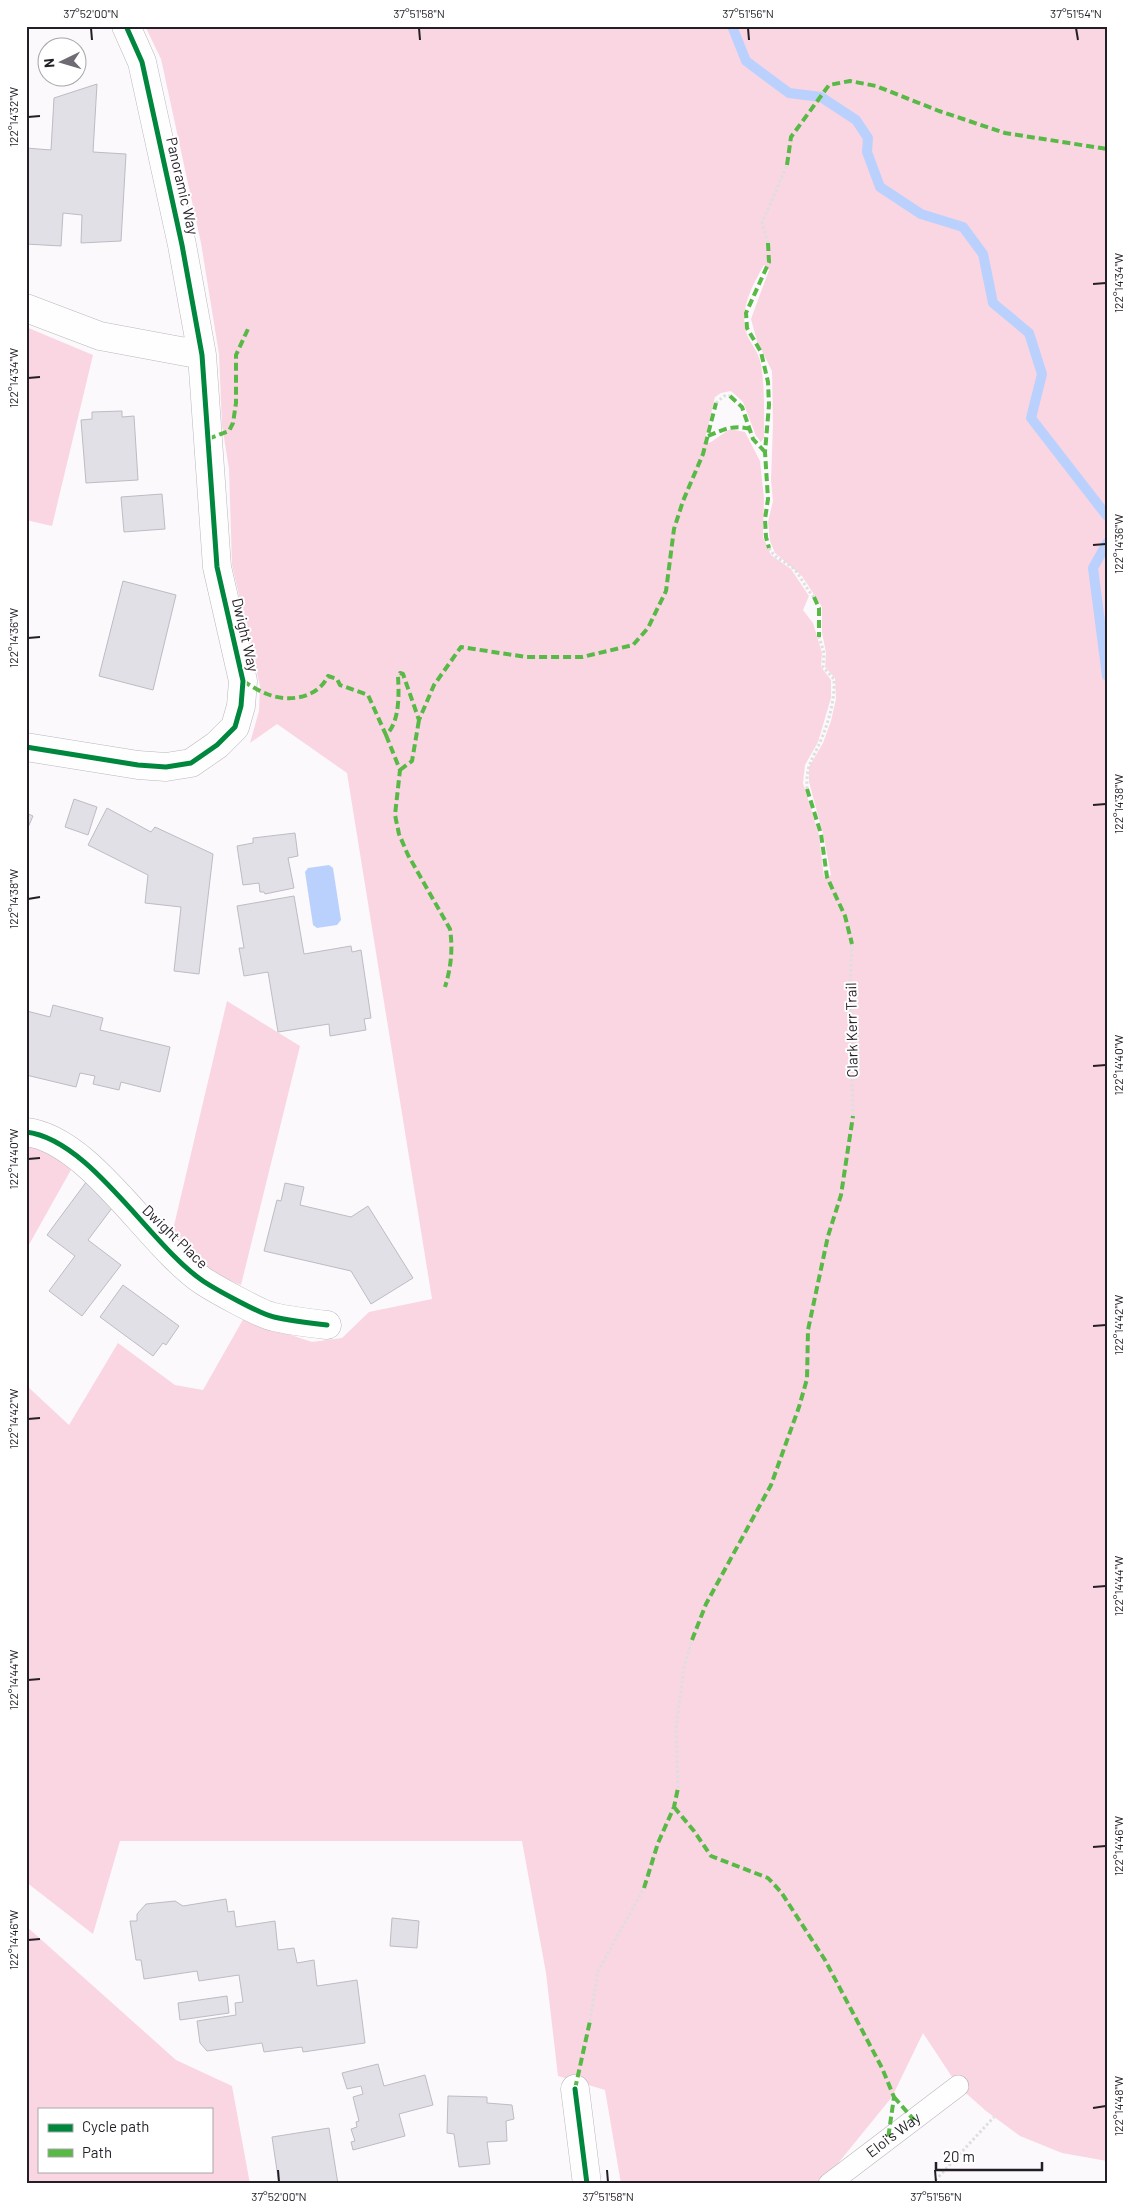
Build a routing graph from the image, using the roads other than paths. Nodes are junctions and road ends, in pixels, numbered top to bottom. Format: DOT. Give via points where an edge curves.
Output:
graph roads {
  1 [pos="126,26"];
  2 [pos="26,308"];
  3 [pos="202,355"];
  4 [pos="26,747"];
  5 [pos="26,1132"];
  6 [pos="327,1325"];
  7 [pos="958,2086"];
  8 [pos="575,2089"];
  9 [pos="587,2184"];
  10 [pos="829,2184"];
  1 -- 3 [label="street, Panoramic Way" via="144,71"];
  2 -- 3 [label="street" via="100,336"];
  3 -- 4 [label="street, Dwight Way" via="217,567 243,682 235,727 217,745 191,763 166,768"];
  5 -- 6 [label="street, Dwight Place" via="52,1138 78,1157 107,1183 169,1252 203,1281 272,1317"];
  7 -- 10 [label="lane, Eloi's Way"];
  8 -- 9 [label="street"];
}
